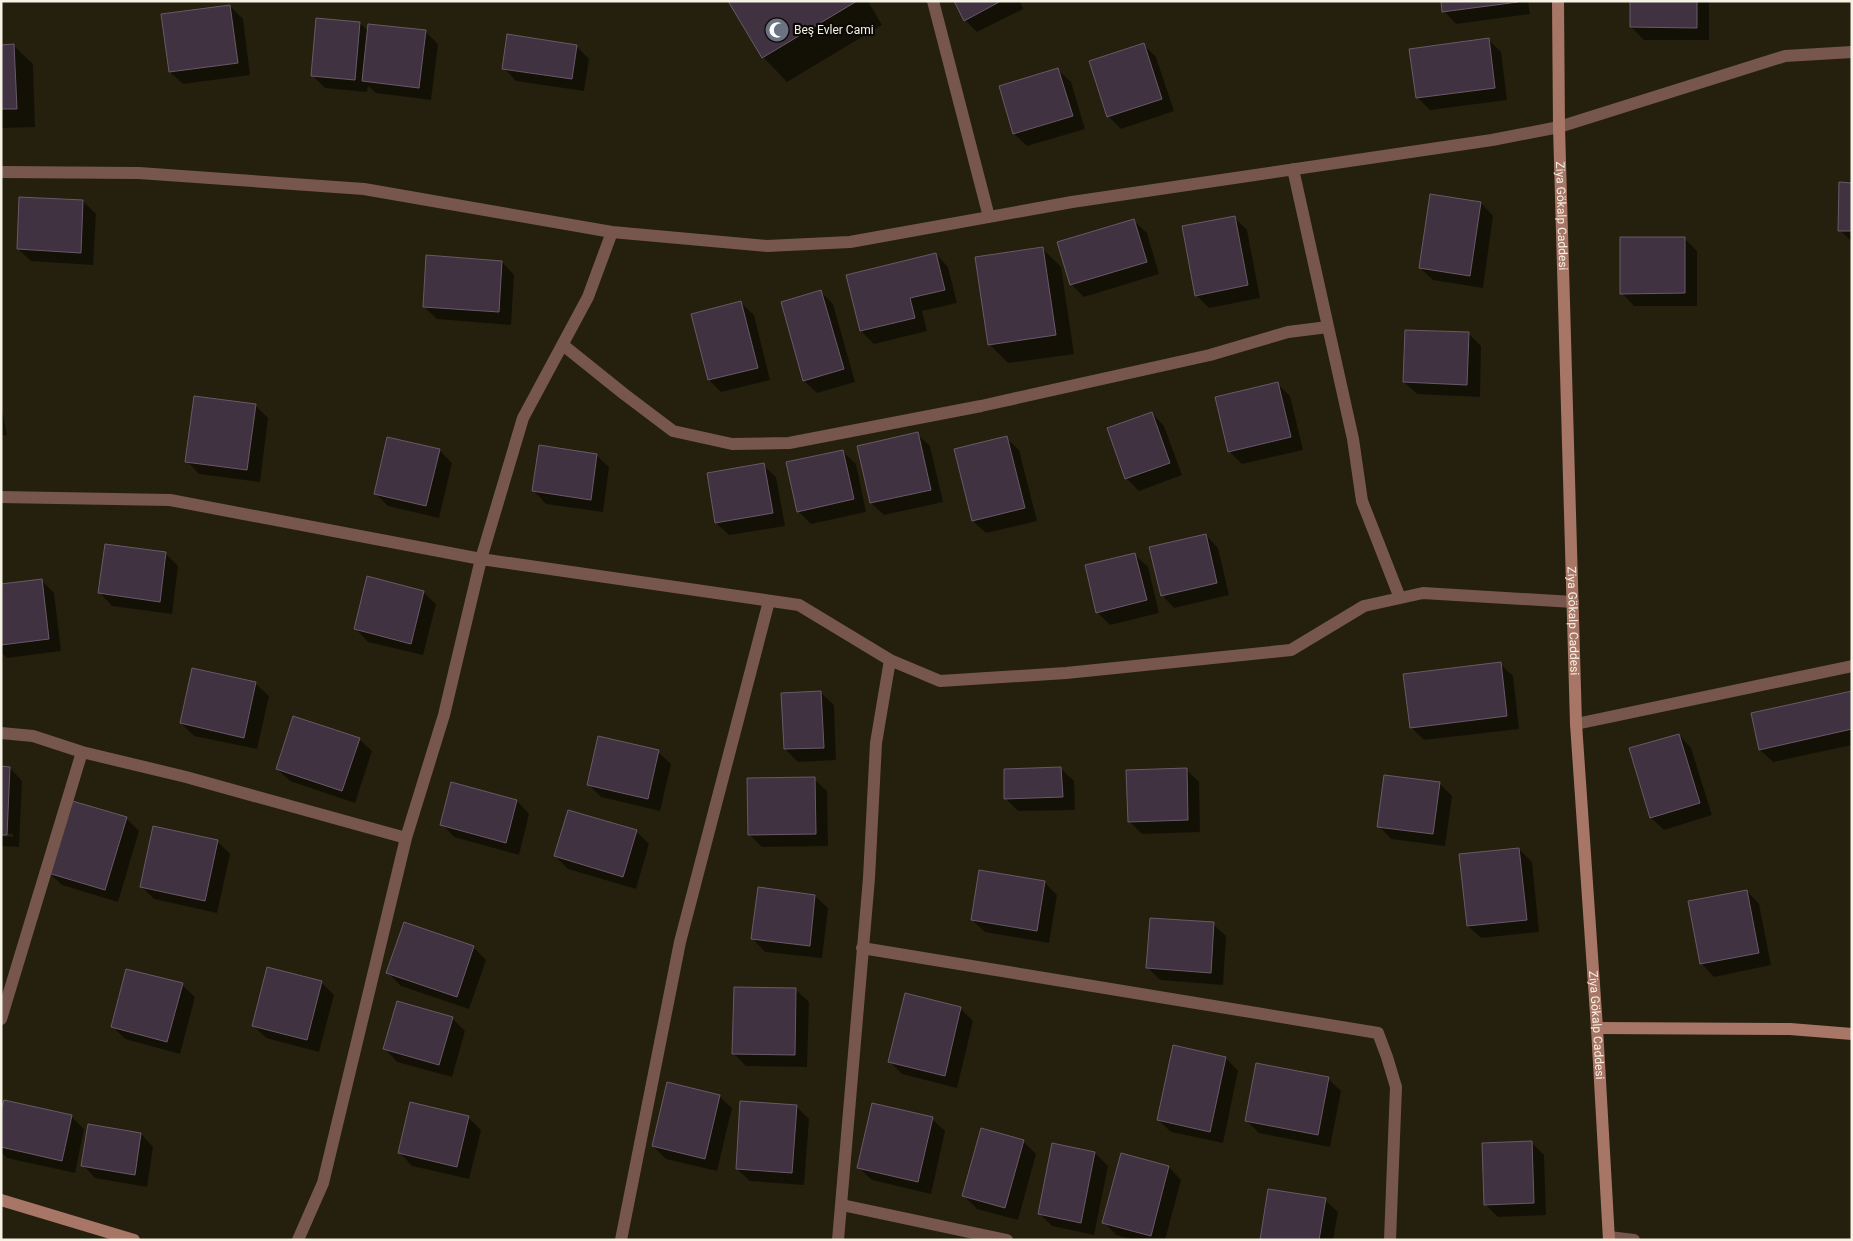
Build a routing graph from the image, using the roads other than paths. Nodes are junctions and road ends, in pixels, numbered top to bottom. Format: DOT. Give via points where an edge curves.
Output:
graph roads {
  1 [pos="933,1"];
  2 [pos="1558,1"];
  3 [pos="1852,52"];
  4 [pos="1559,127"];
  5 [pos="1294,169"];
  6 [pos="1,172"];
  7 [pos="989,217"];
  8 [pos="612,232"];
  9 [pos="1328,327"];
  10 [pos="563,345"];
  11 [pos="1,497"];
  12 [pos="481,559"];
  13 [pos="1400,598"];
  14 [pos="769,601"];
  15 [pos="1573,602"];
  16 [pos="890,660"];
  17 [pos="1852,666"];
  18 [pos="1576,724"];
  19 [pos="1,733"];
  20 [pos="82,752"];
  21 [pos="406,838"];
  22 [pos="862,948"];
  23 [pos="1,1020"];
  24 [pos="1597,1028"];
  25 [pos="1852,1034"];
  26 [pos="1,1200"];
  27 [pos="842,1205"];
  28 [pos="1609,1238"];
  29 [pos="134,1240"];
  30 [pos="298,1240"];
  31 [pos="621,1240"];
  32 [pos="838,1240"];
  33 [pos="1006,1240"];
  34 [pos="1390,1240"];
  35 [pos="1634,1240"];
  1 -- 7 [label="street"];
  2 -- 4 [label="street, Ziya Gökalp Caddesi"];
  3 -- 4 [label="street" via="1785,56"];
  4 -- 5 [label="street"];
  4 -- 15 [label="street, Ziya Gökalp Caddesi"];
  5 -- 7 [label="street"];
  5 -- 9 [label="street"];
  6 -- 8 [label="street" via="139,173 364,189"];
  7 -- 8 [label="street" via="850,242 767,246"];
  8 -- 10 [label="street" via="588,297"];
  9 -- 10 [label="street" via="1288,332 1200,358 981,406 789,443 732,444 673,430"];
  9 -- 13 [label="street" via="1353,439 1362,501"];
  10 -- 12 [label="street" via="523,418"];
  11 -- 12 [label="street" via="170,500"];
  12 -- 14 [label="street"];
  12 -- 21 [label="street" via="444,715"];
  13 -- 15 [label="street" via="1423,593"];
  13 -- 16 [label="street" via="1364,606 1291,650 1066,673 940,681"];
  14 -- 16 [label="street" via="799,605"];
  14 -- 31 [label="street" via="680,942"];
  15 -- 18 [label="street, Ziya Gökalp Caddesi"];
  16 -- 22 [label="street" via="876,744"];
  17 -- 18 [label="street"];
  18 -- 24 [label="street, Ziya Gökalp Caddesi"];
  19 -- 20 [label="street" via="33,736"];
  20 -- 21 [label="street" via="186,777"];
  20 -- 23 [label="street"];
  21 -- 30 [label="street" via="323,1183"];
  22 -- 27 [label="street"];
  22 -- 34 [label="street" via="1378,1033 1396,1087"];
  24 -- 25 [label="street" via="1790,1029"];
  24 -- 28 [label="street, Ziya Gökalp Caddesi"];
  26 -- 29 [label="street"];
  27 -- 32 [label="street"];
  27 -- 33 [label="street"];
  28 -- 35 [label="street"];
}
